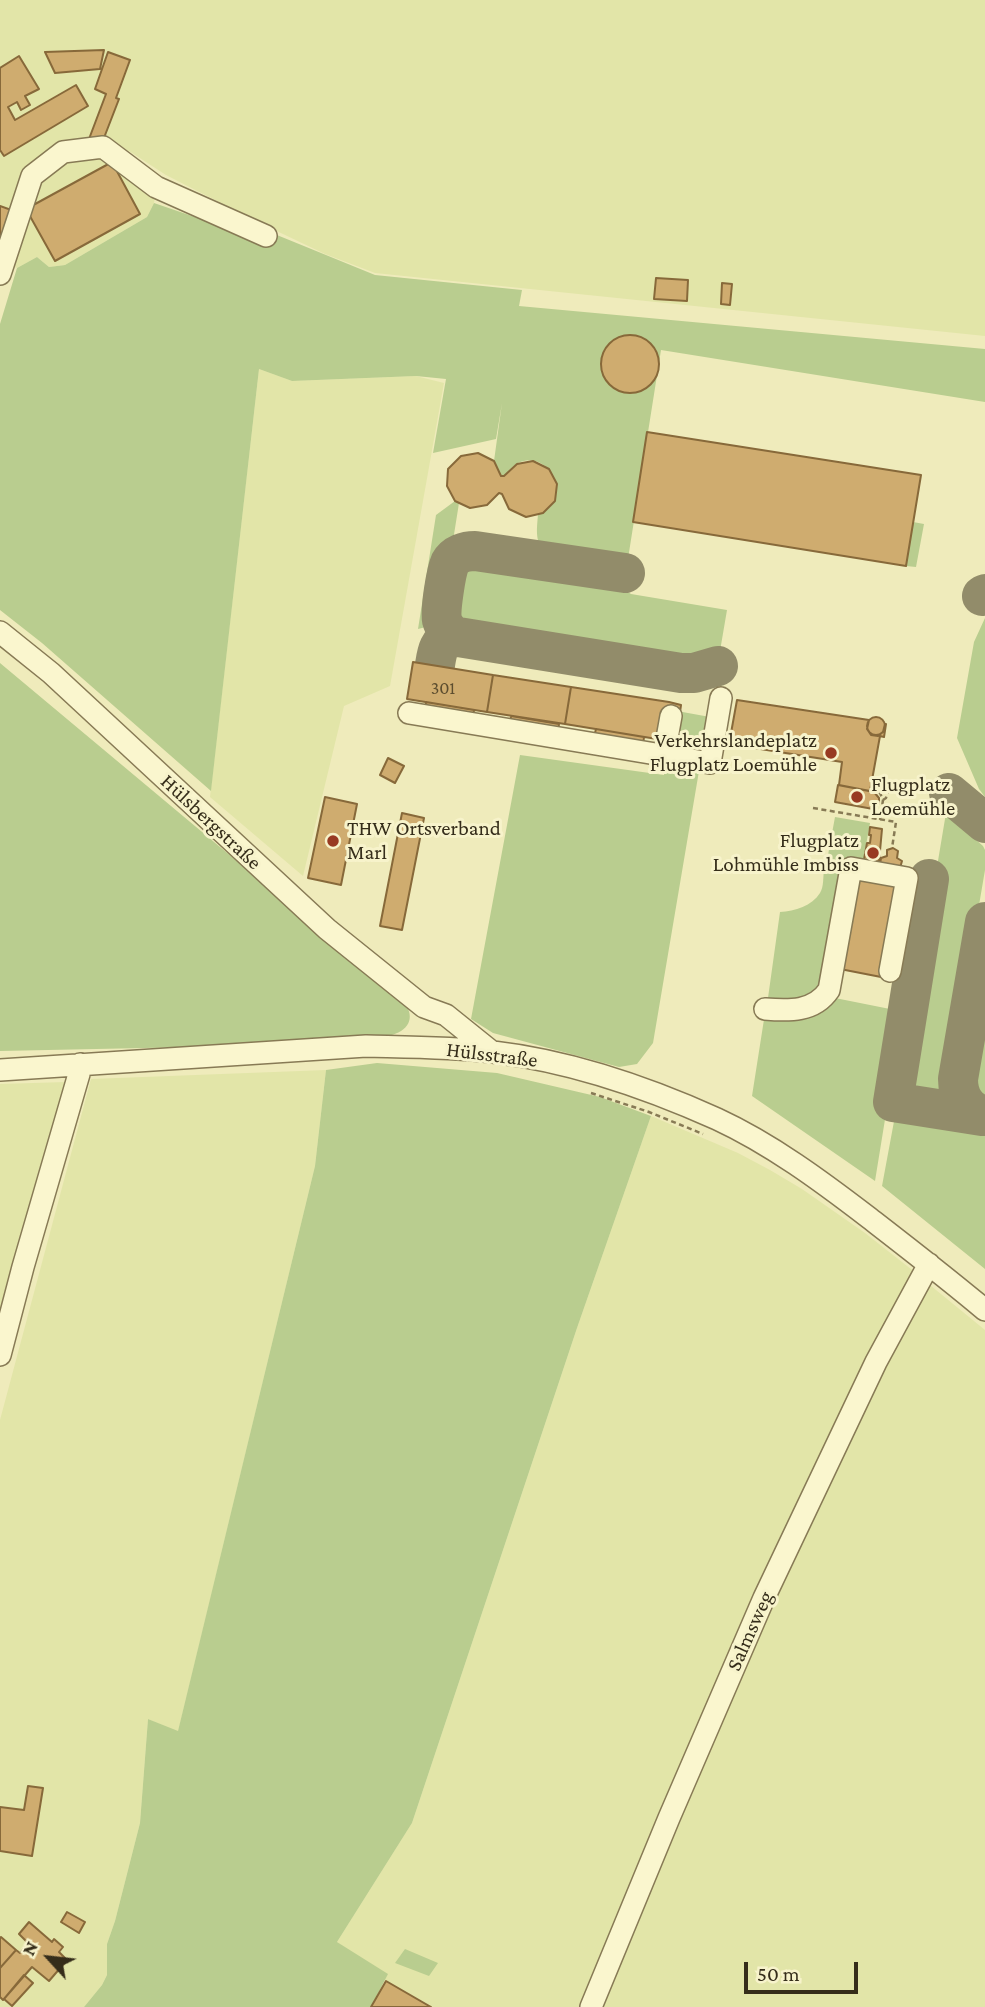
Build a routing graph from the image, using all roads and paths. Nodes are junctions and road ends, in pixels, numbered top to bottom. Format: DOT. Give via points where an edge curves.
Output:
graph roads {
  1 [pos="266,236"];
  2 [pos="0,274"];
  3 [pos="0,632"];
  4 [pos="721,698"];
  5 [pos="409,713"];
  6 [pos="671,716"];
  7 [pos="664,755"];
  8 [pos="890,784"];
  9 [pos="871,791"];
  10 [pos="883,800"];
  11 [pos="813,808"];
  12 [pos="880,820"];
  13 [pos="892,848"];
  14 [pos="890,971"];
  15 [pos="424,1007"];
  16 [pos="765,1009"];
  17 [pos="424,1047"];
  18 [pos="492,1052"];
  19 [pos="80,1064"];
  20 [pos="0,1069"];
  21 [pos="582,1090"];
  22 [pos="711,1138"];
  23 [pos="929,1264"];
  24 [pos="985,1310"];
  25 [pos="0,1355"];
  26 [pos="591,2007"];
  1 -- 2 [label="street" via="156,187 103,147 63,152 32,177"];
  3 -- 15 [label="street, Hülsbergstraße" via="51,673 327,929"];
  4 -- 7 [label="street" via="710,763"];
  5 -- 7 [label="street"];
  6 -- 7 [label="street"];
  8 -- 10 [label="path"];
  9 -- 10 [label="path"];
  10 -- 12 [label="path"];
  11 -- 12 [label="path"];
  12 -- 13 [label="path" via="896,822"];
  14 -- 16 [label="street" via="906,878 852,867 829,990 800,1010"];
  15 -- 17 [label="street"];
  15 -- 18 [label="street, Hülsbergstraße" via="446,1015"];
  17 -- 18 [label="street, Hülsstraße"];
  17 -- 19 [label="street, Hülsstraße" via="366,1046"];
  18 -- 23 [label="street, Hülsstraße" via="592,1072 718,1119 776,1151"];
  19 -- 20 [label="street, Hülsstraße"];
  19 -- 25 [label="street"];
  21 -- 22 [label="path"];
  23 -- 24 [label="street, Hülsstraße"];
  23 -- 26 [label="street, Salmsweg" via="764,1598"];
}
